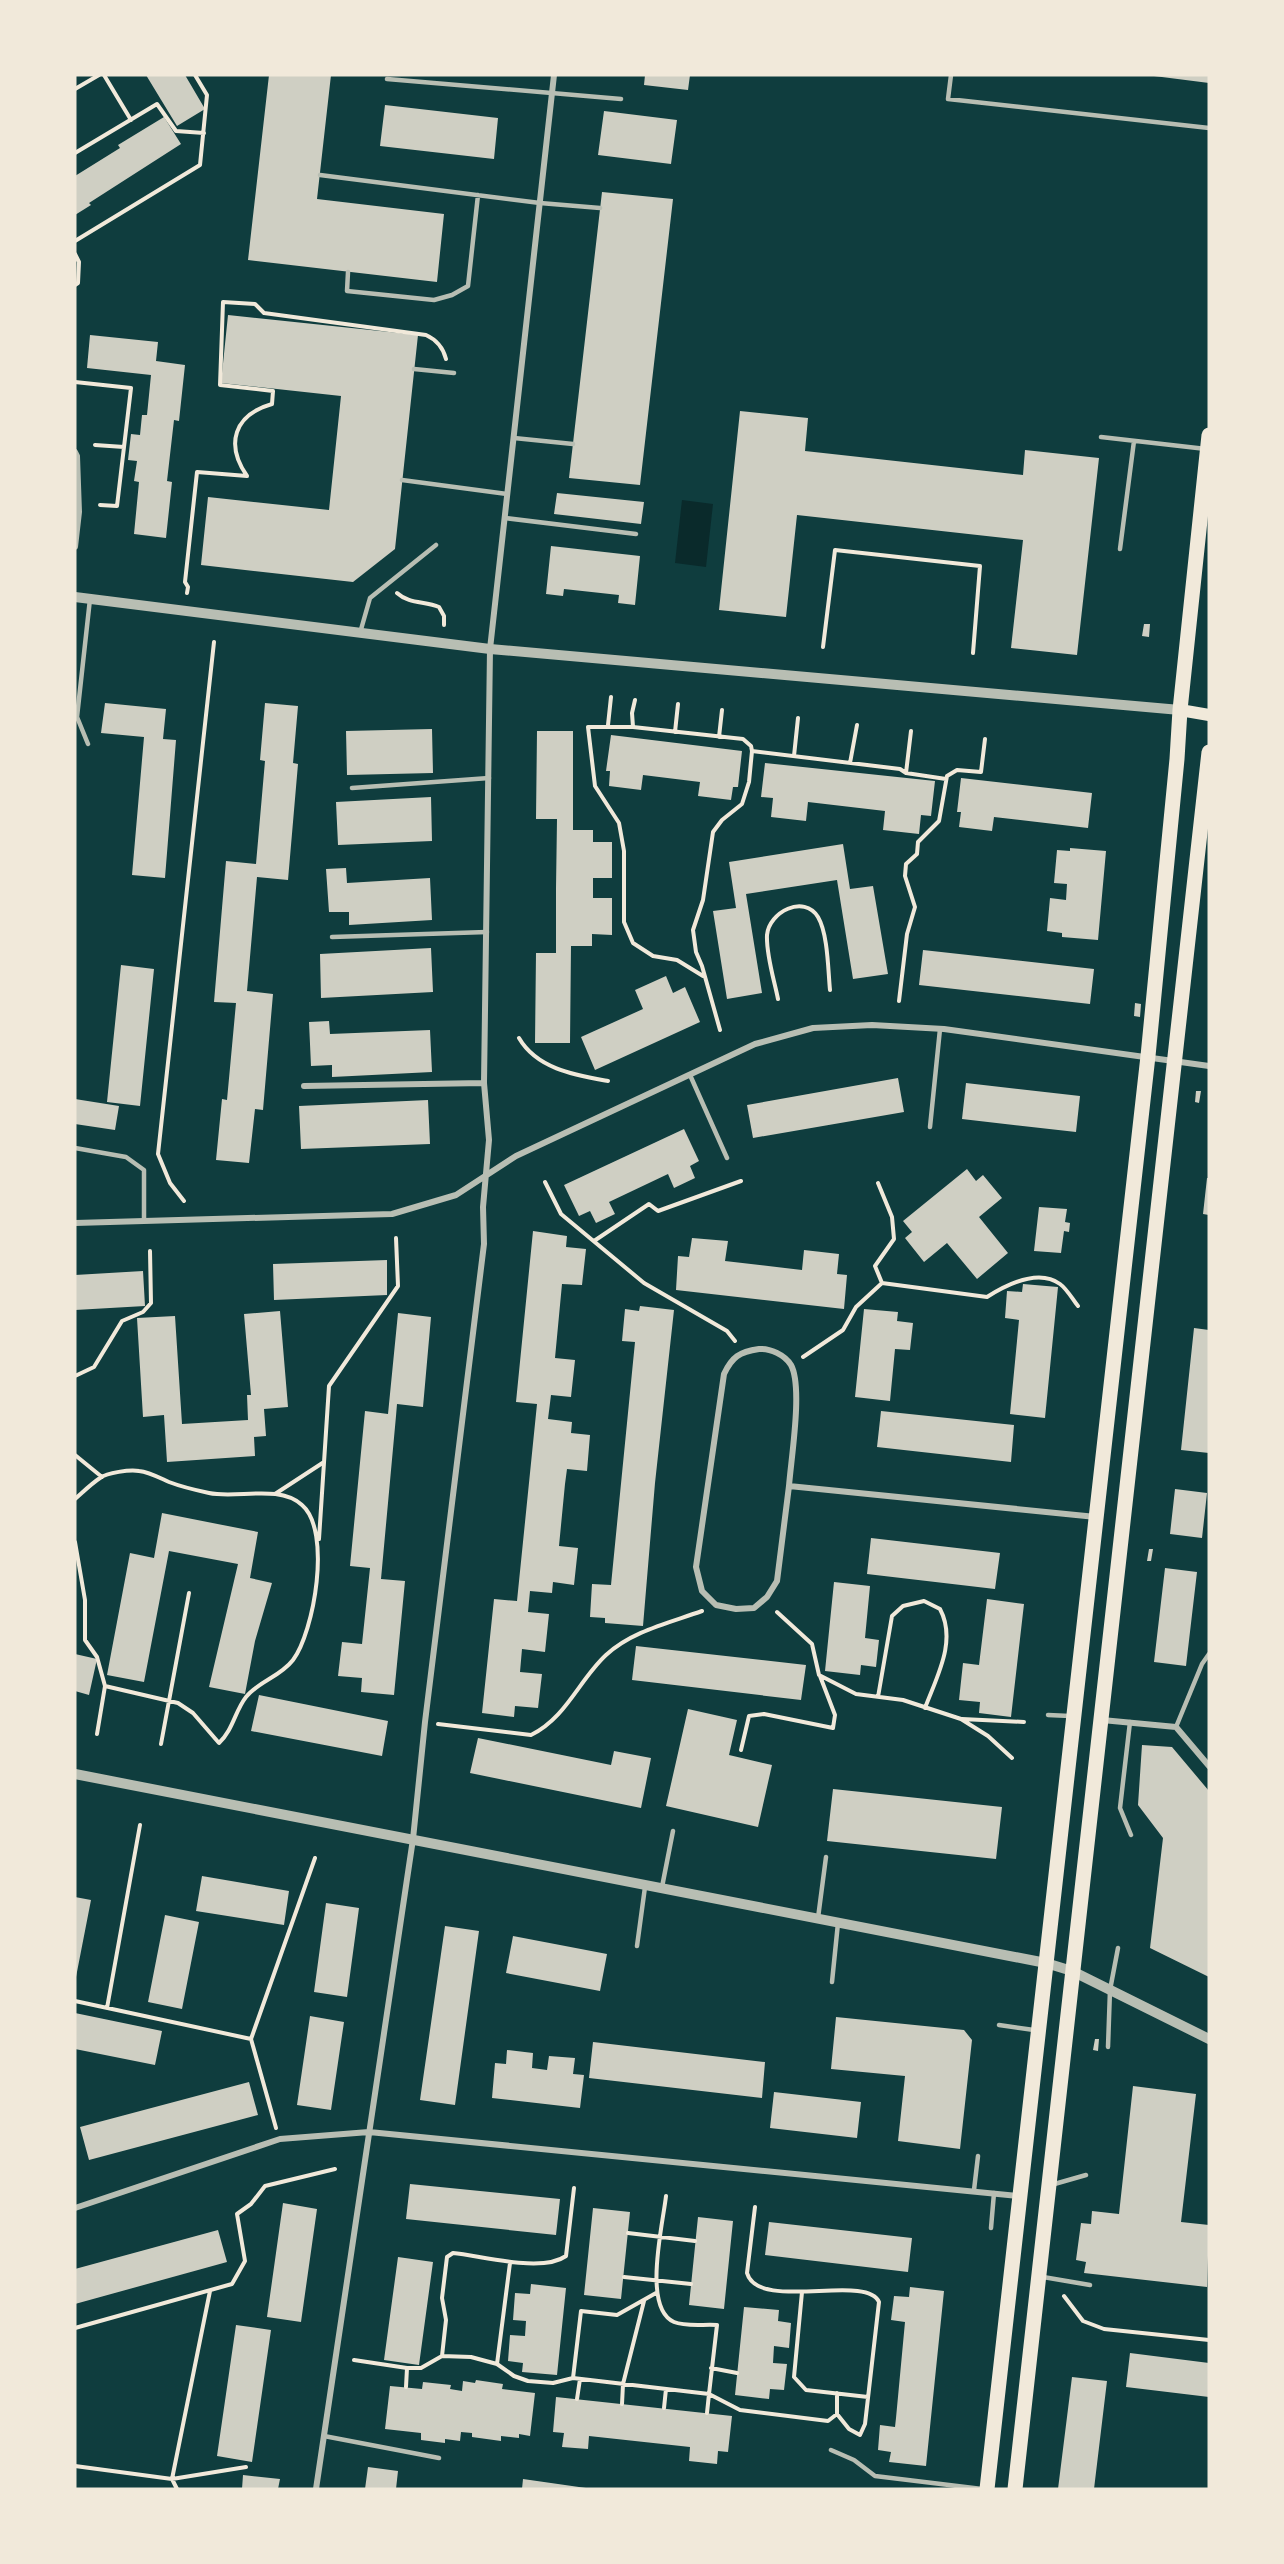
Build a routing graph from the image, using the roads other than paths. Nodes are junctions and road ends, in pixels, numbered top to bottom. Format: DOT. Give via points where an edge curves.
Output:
graph roads {
  1 [pos="554,75"];
  2 [pos="951,75"];
  3 [pos="387,79"];
  4 [pos="552,95"];
  5 [pos="621,99"];
  6 [pos="1209,128"];
  7 [pos="320,175"];
  8 [pos="478,195"];
  9 [pos="540,203"];
  10 [pos="600,208"];
  11 [pos="348,272"];
  12 [pos="414,369"];
  13 [pos="454,373"];
  14 [pos="1101,437"];
  15 [pos="514,438"];
  16 [pos="1134,441"];
  17 [pos="1208,442"];
  18 [pos="573,444"];
  19 [pos="75,452"];
  20 [pos="402,480"];
  21 [pos="507,494"];
  22 [pos="505,518"];
  23 [pos="636,534"];
  24 [pos="435,545"];
  25 [pos="75,547"];
  26 [pos="1120,549"];
  27 [pos="75,597"];
  28 [pos="90,599"];
  29 [pos="360,633"];
  30 [pos="490,649"];
  31 [pos="1180,710"];
  32 [pos="1209,716"];
  33 [pos="88,744"];
  34 [pos="1209,752"];
  35 [pos="489,778"];
  36 [pos="352,789"];
  37 [pos="487,932"];
  38 [pos="332,937"];
  39 [pos="940,1029"];
  40 [pos="1148,1056"];
  41 [pos="1176,1060"];
  42 [pos="1209,1066"];
  43 [pos="690,1075"];
  44 [pos="484,1083"];
  45 [pos="304,1086"];
  46 [pos="930,1127"];
  47 [pos="75,1148"];
  48 [pos="727,1158"];
  49 [pos="485,1176"];
  50 [pos="144,1221"];
  51 [pos="75,1223"];
  52 [pos="789,1486"];
  53 [pos="1097,1517"];
  54 [pos="1124,1520"];
  55 [pos="1209,1654"];
  56 [pos="1048,1715"];
  57 [pos="1074,1717"];
  58 [pos="1100,1719"];
  59 [pos="1130,1722"];
  60 [pos="1176,1727"];
  61 [pos="1209,1766"];
  62 [pos="75,1774"];
  63 [pos="673,1831"];
  64 [pos="1131,1835"];
  65 [pos="413,1839"];
  66 [pos="826,1857"];
  67 [pos="645,1884"];
  68 [pos="662,1888"];
  69 [pos="818,1918"];
  70 [pos="838,1922"];
  71 [pos="637,1946"];
  72 [pos="1118,1948"];
  73 [pos="1046,1963"];
  74 [pos="1072,1971"];
  75 [pos="832,1982"];
  76 [pos="1110,1990"];
  77 [pos="999,2025"];
  78 [pos="1039,2031"];
  79 [pos="1209,2039"];
  80 [pos="1108,2047"];
  81 [pos="369,2132"];
  82 [pos="978,2156"];
  83 [pos="1086,2175"];
  84 [pos="1049,2186"];
  85 [pos="974,2190"];
  86 [pos="994,2193"];
  87 [pos="1020,2196"];
  88 [pos="75,2208"];
  89 [pos="991,2228"];
  90 [pos="1038,2276"];
  91 [pos="1090,2285"];
  92 [pos="324,2436"];
  93 [pos="831,2450"];
  94 [pos="439,2458"];
  95 [pos="316,2489"];
  96 [pos="982,2489"];
  97 [pos="987,2489"];
  98 [pos="1015,2489"];
  1 -- 4 [label="street"];
  2 -- 6 [label="lane" via="948,99"];
  3 -- 4 [label="lane"];
  4 -- 5 [label="lane"];
  4 -- 9 [label="street"];
  7 -- 8 [label="lane"];
  8 -- 9 [label="lane"];
  8 -- 11 [label="lane" via="468,286 434,300 347,291"];
  9 -- 10 [label="lane"];
  9 -- 15 [label="street"];
  12 -- 13 [label="lane"];
  14 -- 16 [label="lane"];
  15 -- 18 [label="lane"];
  15 -- 21 [label="street"];
  16 -- 17 [label="lane"];
  16 -- 26 [label="lane"];
  17 -- 31 [label="main road"];
  19 -- 25 [label="street" via="79,512"];
  20 -- 21 [label="lane"];
  21 -- 22 [label="street"];
  22 -- 23 [label="lane"];
  22 -- 30 [label="street"];
  24 -- 29 [label="lane" via="370,598"];
  27 -- 28 [label="street"];
  28 -- 29 [label="street"];
  28 -- 33 [label="lane" via="77,717"];
  29 -- 30 [label="street"];
  30 -- 31 [label="street"];
  30 -- 35 [label="street"];
  31 -- 32 [label="main road"];
  31 -- 40 [label="main road"];
  34 -- 41 [label="main road"];
  35 -- 36 [label="lane"];
  35 -- 37 [label="street"];
  37 -- 38 [label="lane"];
  37 -- 44 [label="street"];
  39 -- 40 [label="street"];
  39 -- 43 [label="street" via="872,1025 813,1029 754,1044"];
  39 -- 46 [label="lane"];
  40 -- 41 [label="street"];
  40 -- 53 [label="main road"];
  41 -- 42 [label="street"];
  41 -- 54 [label="main road"];
  43 -- 48 [label="lane"];
  43 -- 49 [label="street" via="516,1156"];
  44 -- 45 [label="street"];
  44 -- 49 [label="street" via="489,1140"];
  47 -- 50 [label="lane" via="126,1156 144,1170"];
  49 -- 50 [label="street" via="456,1195 392,1214"];
  49 -- 65 [label="street" via="484,1244"];
  50 -- 51 [label="street"];
  52 -- 52 [label="street" via="777,1581 754,1608 716,1605 702,1591 696,1567 724,1374 731,1359 742,1352 762,1349 781,1355 791,1365 797,1387"];
  52 -- 53 [label="street"];
  53 -- 54 [label="main road"];
  53 -- 57 [label="main road"];
  54 -- 58 [label="main road"];
  55 -- 60 [label="lane"];
  56 -- 57 [label="lane"];
  57 -- 58 [label="main road"];
  57 -- 73 [label="main road"];
  58 -- 59 [label="street"];
  58 -- 74 [label="main road"];
  59 -- 60 [label="street"];
  59 -- 64 [label="lane" via="1120,1808"];
  60 -- 61 [label="street"];
  62 -- 65 [label="street"];
  63 -- 68 [label="lane"];
  65 -- 67 [label="street"];
  65 -- 81 [label="street"];
  66 -- 69 [label="lane"];
  67 -- 68 [label="street"];
  67 -- 71 [label="lane"];
  68 -- 69 [label="street"];
  69 -- 70 [label="street"];
  70 -- 73 [label="street"];
  70 -- 75 [label="lane"];
  72 -- 76 [label="lane"];
  73 -- 74 [label="street"];
  73 -- 78 [label="main road"];
  74 -- 76 [label="street"];
  74 -- 84 [label="main road"];
  76 -- 79 [label="street"];
  76 -- 80 [label="lane"];
  77 -- 78 [label="lane"];
  78 -- 87 [label="main road"];
  81 -- 85 [label="street"];
  81 -- 88 [label="street" via="280,2139"];
  81 -- 92 [label="street"];
  82 -- 85 [label="lane"];
  83 -- 84 [label="lane"];
  84 -- 90 [label="main road"];
  85 -- 86 [label="street"];
  86 -- 87 [label="street"];
  86 -- 89 [label="lane"];
  87 -- 97 [label="main road"];
  90 -- 91 [label="lane"];
  90 -- 98 [label="main road"];
  92 -- 94 [label="lane"];
  92 -- 95 [label="street"];
  93 -- 96 [label="lane" via="854,2460 875,2476"];
}
